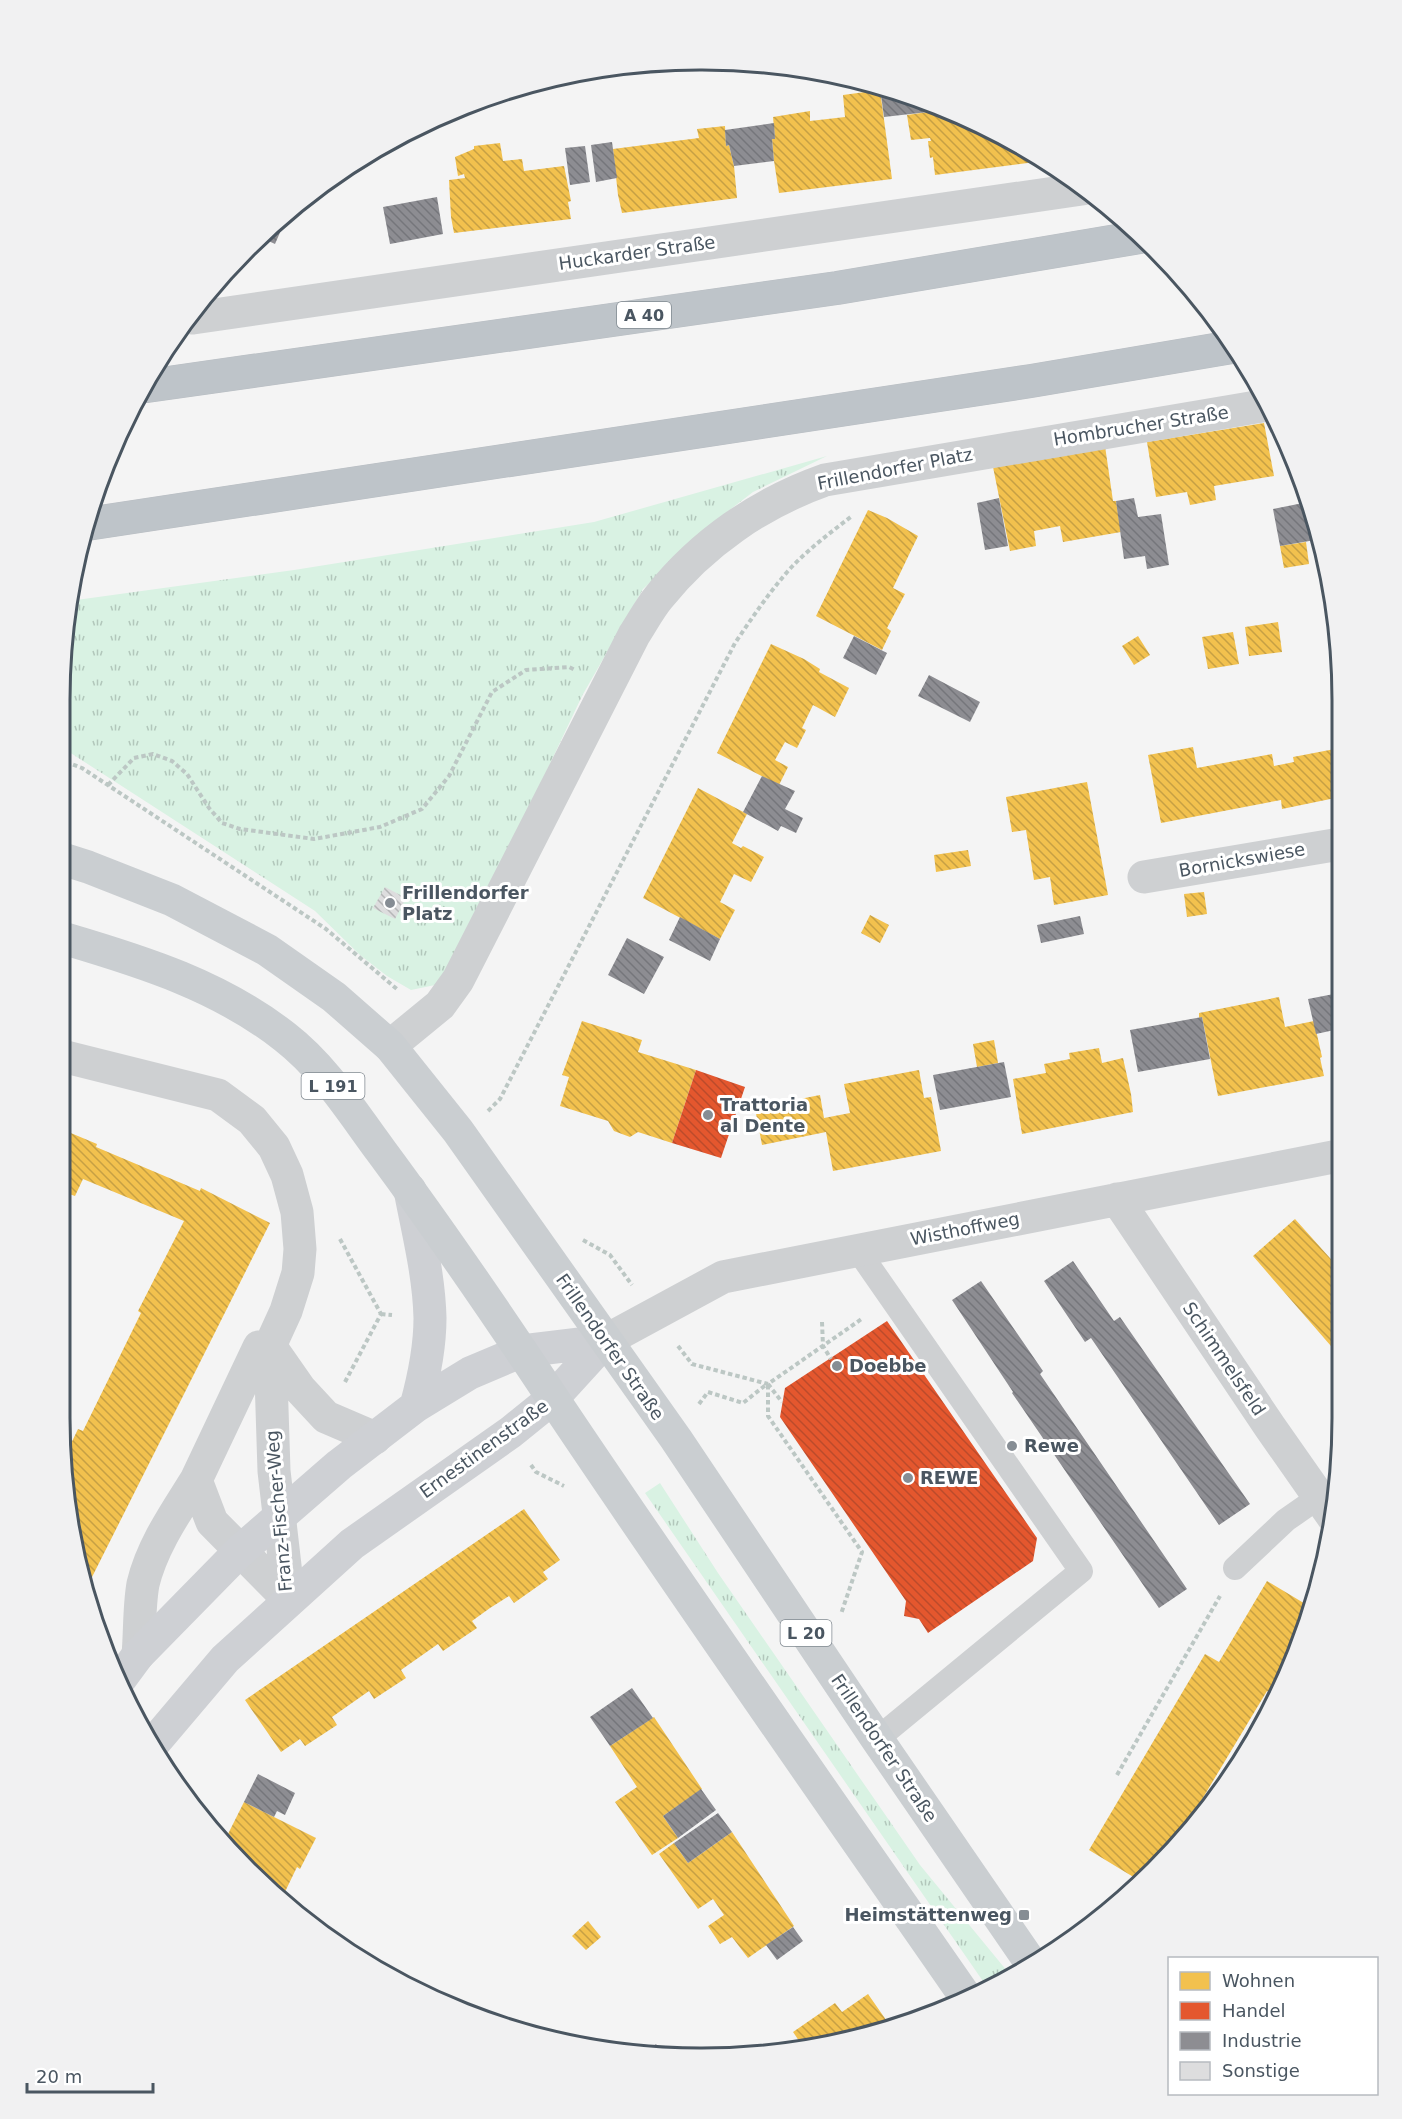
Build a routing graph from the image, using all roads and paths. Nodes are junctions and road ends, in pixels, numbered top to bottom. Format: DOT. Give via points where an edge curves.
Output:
graph roads {
  1 [pos="1070,191"];
  2 [pos="1130,239"];
  3 [pos="201,317"];
  4 [pos="1223,348"];
  5 [pos="156,385"];
  6 [pos="1258,407"];
  7 [pos="1013,447"];
  8 [pos="861,509"];
  9 [pos="97,523"];
  10 [pos="608,686"];
  11 [pos="70,764"];
  12 [pos="108,785"];
  13 [pos="1332,845"];
  14 [pos="70,861"];
  15 [pos="1144,877"];
  16 [pos="70,940"];
  17 [pos="426,1016"];
  18 [pos="390,1046"];
  19 [pos="70,1058"];
  20 [pos="458,1131"];
  21 [pos="1332,1157"];
  22 [pos="410,1190"];
  23 [pos="1117,1199"];
  24 [pos="297,1212"];
  25 [pos="575,1234"];
  26 [pos="857,1249"];
  27 [pos="891,1297"];
  28 [pos="381,1314"];
  29 [pos="654,1314"];
  30 [pos="822,1322"];
  31 [pos="605,1341"];
  32 [pos="270,1346"];
  33 [pos="823,1346"];
  34 [pos="522,1351"];
  35 [pos="831,1359"];
  36 [pos="768,1384"];
  37 [pos="553,1398"];
  38 [pos="743,1402"];
  39 [pos="782,1402"];
  40 [pos="416,1406"];
  41 [pos="375,1438"];
  42 [pos="196,1480"];
  43 [pos="1325,1506"];
  44 [pos="1325,1507"];
  45 [pos="279,1516"];
  46 [pos="240,1551"];
  47 [pos="1235,1568"];
  48 [pos="289,1600"];
  49 [pos="825,1662"];
  50 [pos="130,1667"];
  51 [pos="158,1738"];
  52 [pos="877,1739"];
  53 [pos="1117,1775"];
  54 [pos="1027,1957"];
  55 [pos="962,1992"];
  1 -- 3 [label="street, Huckarder Straße"];
  2 -- 5 [label="highway, A 40" via="837,288"];
  4 -- 9 [label="highway"];
  6 -- 7 [label="street, Hombrucher Straße"];
  7 -- 10 [label="street, Frillendorfer Platz" via="825,480 764,506 689,563 658,598"];
  8 -- 20 [label="path" via="788,571 735,643 500,1098"];
  10 -- 12 [label="path" via="569,667 526,670 492,692 449,776 422,809 380,827 314,839 222,823 187,774 172,761 153,754 134,758"];
  10 -- 17 [label="street, Frillendorfer Platz" via="458,980 440,1005"];
  11 -- 12 [label="path"];
  12 -- 17 [label="path" via="326,929"];
  13 -- 15 [label="street, Bornickswiese"];
  14 -- 18 [label="main road, Frillendorfer Straße" via="172,900 267,950 334,997"];
  16 -- 22 [label="main road, L 191" via="191,981 285,1037 333,1086"];
  17 -- 18 [label="street, Frillendorfer Platz"];
  18 -- 20 [label="main road, Frillendorfer Straße"];
  19 -- 24 [label="street, Franz-Fischer-Weg" via="209,1092 236,1106 274,1147 287,1174"];
  20 -- 31 [label="main road, Frillendorfer Straße"];
  21 -- 23 [label="street, Wisthoffweg"];
  22 -- 34 [label="main road, L 191"];
  22 -- 40 [label="main road, L 191" via="428,1282 430,1320"];
  23 -- 26 [label="street, Wisthoffweg"];
  23 -- 43 [label="street, Schimmelsfeld"];
  24 -- 28 [label="path" via="320,1215 332,1224"];
  24 -- 32 [label="street, Franz-Fischer-Weg" via="298,1273"];
  25 -- 29 [label="path" via="610,1255"];
  26 -- 27 [label="lane"];
  26 -- 29 [label="street, Wisthoffweg" via="723,1277"];
  27 -- 33 [label="path"];
  27 -- 52 [label="lane" via="1081,1571"];
  29 -- 31 [label="street, Wisthoffweg"];
  29 -- 36 [label="path" via="692,1364"];
  30 -- 33 [label="path"];
  31 -- 34 [label="main road"];
  31 -- 37 [label="main road, Ernestinenstraße"];
  31 -- 49 [label="main road, Frillendorfer Straße / L 20" via="676,1439"];
  32 -- 41 [label="street" via="300,1389 326,1417"];
  32 -- 42 [label="street, Franz-Fischer-Weg" via="260,1347"];
  32 -- 45 [label="street, Franz-Fischer-Weg"];
  33 -- 35 [label="path"];
  33 -- 36 [label="path"];
  34 -- 37 [label="main road"];
  34 -- 40 [label="main road" via="470,1372"];
  36 -- 38 [label="path"];
  36 -- 39 [label="path"];
  36 -- 49 [label="path" via="768,1416 862,1552"];
  37 -- 48 [label="main road, Ernestinenstraße" via="352,1544"];
  37 -- 55 [label="main road"];
  40 -- 41 [label="main road"];
  41 -- 45 [label="main road"];
  42 -- 46 [label="street, Franz-Fischer-Weg" via="212,1522"];
  42 -- 50 [label="street, Franz-Fischer-Weg" via="170,1521 143,1585"];
  44 -- 47 [label="lane" via="1286,1520"];
  45 -- 46 [label="main road"];
  45 -- 48 [label="street, Franz-Fischer-Weg"];
  46 -- 48 [label="street, Franz-Fischer-Weg"];
  46 -- 50 [label="main road"];
  47 -- 53 [label="path"];
  48 -- 51 [label="main road, Ernestinenstraße" via="225,1659"];
  49 -- 52 [label="main road, Frillendorfer Straße / L 20"];
  52 -- 54 [label="main road, Frillendorfer Straße / L 20"];
}
